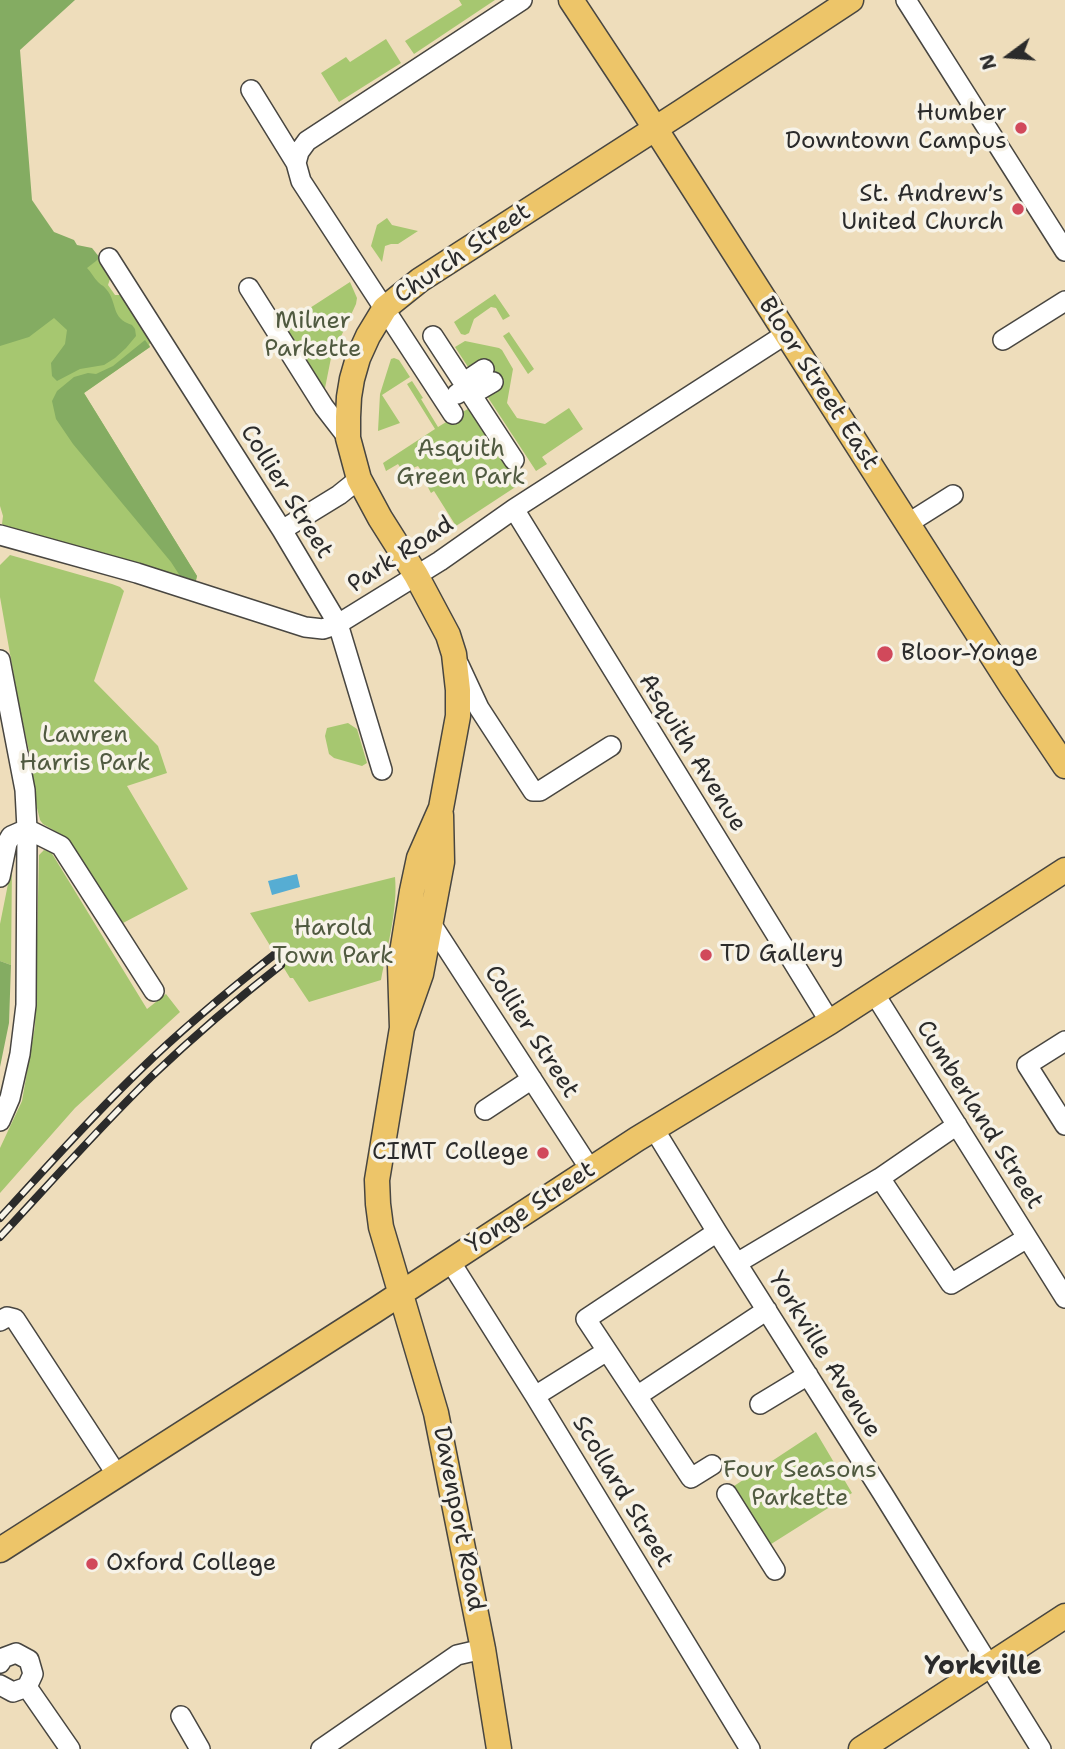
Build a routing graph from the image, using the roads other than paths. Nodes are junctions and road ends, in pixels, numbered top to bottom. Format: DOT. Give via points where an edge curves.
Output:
graph roads {
  1 [pos="522,0"];
  2 [pos="571,0"];
  3 [pos="851,0"];
  4 [pos="906,0"];
  5 [pos="251,90"];
  6 [pos="654,128"];
  7 [pos="296,163"];
  8 [pos="1065,251"];
  9 [pos="109,258"];
  10 [pos="249,288"];
  11 [pos="1065,301"];
  12 [pos="385,308"];
  13 [pos="786,334"];
  14 [pos="433,336"];
  15 [pos="1003,340"];
  16 [pos="488,375"];
  17 [pos="467,388"];
  18 [pos="348,438"];
  19 [pos="513,460"];
  20 [pos="359,479"];
  21 [pos="953,495"];
  22 [pos="514,509"];
  23 [pos="907,524"];
  24 [pos="282,530"];
  25 [pos="0,535"];
  26 [pos="415,575"];
  27 [pos="338,624"];
  28 [pos="454,654"];
  29 [pos="0,660"];
  30 [pos="611,746"];
  31 [pos="1065,766"];
  32 [pos="382,769"];
  33 [pos="441,807"];
  34 [pos="27,829"];
  35 [pos="1065,870"];
  36 [pos="0,877"];
  37 [pos="430,922"];
  38 [pos="154,991"];
  39 [pos="874,993"];
  40 [pos="830,1021"];
  41 [pos="402,1028"];
  42 [pos="1065,1041"];
  43 [pos="532,1079"];
  44 [pos="485,1110"];
  45 [pos="0,1121"];
  46 [pos="957,1125"];
  47 [pos="1065,1125"];
  48 [pos="654,1129"];
  49 [pos="590,1169"];
  50 [pos="880,1178"];
  51 [pos="717,1232"];
  52 [pos="1027,1238"];
  53 [pos="450,1261"];
  54 [pos="737,1263"];
  55 [pos="401,1292"];
  56 [pos="1065,1298"];
  57 [pos="767,1310"];
  58 [pos="0,1321"];
  59 [pos="607,1351"];
  60 [pos="808,1375"];
  61 [pos="535,1396"];
  62 [pos="637,1396"];
  63 [pos="760,1404"];
  64 [pos="712,1465"];
  65 [pos="117,1475"];
  66 [pos="727,1494"];
  67 [pos="0,1550"];
  68 [pos="775,1570"];
  69 [pos="1065,1616"];
  70 [pos="483,1649"];
  71 [pos="0,1663"];
  72 [pos="989,1665"];
  73 [pos="0,1685"];
  74 [pos="27,1687"];
  75 [pos="181,1716"];
  76 [pos="70,1749"];
  77 [pos="200,1749"];
  78 [pos="321,1749"];
  79 [pos="499,1749"];
  80 [pos="750,1749"];
  81 [pos="862,1749"];
  82 [pos="1041,1749"];
  1 -- 7 [label="street" via="307,141"];
  2 -- 6 [label="main road, Bloor Street East"];
  3 -- 6 [label="main road, Church Street"];
  4 -- 8 [label="street"];
  5 -- 7 [label="street"];
  6 -- 12 [label="main road, Church Street" via="420,280"];
  6 -- 13 [label="main road, Bloor Street East"];
  7 -- 12 [label="street" via="301,181"];
  9 -- 24 [label="street, Collier Street"];
  10 -- 18 [label="street"];
  11 -- 15 [label="street"];
  12 -- 17 [label="street" via="449,408"];
  12 -- 18 [label="main road, Church Street" via="368,336 352,379"];
  13 -- 22 [label="street, Park Road"];
  13 -- 23 [label="main road, Bloor Street East"];
  14 -- 17 [label="street"];
  16 -- 17 [label="street" via="481,389"];
  17 -- 19 [label="street"];
  18 -- 20 [label="main road, Church Street"];
  20 -- 24 [label="street"];
  20 -- 26 [label="main road, Church Street"];
  21 -- 23 [label="street"];
  22 -- 26 [label="street, Park Road"];
  22 -- 40 [label="street, Asquith Avenue"];
  23 -- 31 [label="main road, Bloor Street East"];
  24 -- 27 [label="street, Collier Street"];
  25 -- 27 [label="street, Park Road" via="305,627 323,629"];
  26 -- 27 [label="street, Park Road"];
  26 -- 28 [label="main road, Church Street"];
  27 -- 32 [label="street, Collier Street"];
  28 -- 30 [label="street" via="479,708 533,791"];
  28 -- 33 [label="main road, Church Street" via="458,716"];
  29 -- 34 [label="street" via="25,790"];
  33 -- 37 [label="main road, Church Street" via="442,862"];
  33 -- 41 [label="main road, Church Street" via="419,858 412,891 400,965"];
  34 -- 36 [label="street" via="7,843"];
  34 -- 38 [label="street" via="61,846"];
  34 -- 45 [label="street" via="26,1004 20,1054"];
  35 -- 39 [label="main road, Yonge Street"];
  37 -- 41 [label="main road, Church Street" via="421,974"];
  37 -- 43 [label="street, Collier Street"];
  39 -- 40 [label="main road, Yonge Street"];
  39 -- 46 [label="street, Cumberland Street"];
  40 -- 48 [label="main road, Yonge Street"];
  41 -- 55 [label="main road, Church Street" via="377,1180 381,1227"];
  42 -- 47 [label="street" via="1027,1065"];
  43 -- 44 [label="street"];
  43 -- 49 [label="street, Collier Street"];
  46 -- 50 [label="street"];
  46 -- 52 [label="street, Cumberland Street"];
  48 -- 49 [label="main road, Yonge Street"];
  48 -- 51 [label="street, Yorkville Avenue"];
  49 -- 53 [label="main road, Yonge Street"];
  50 -- 52 [label="street" via="951,1284"];
  50 -- 54 [label="street"];
  51 -- 54 [label="street, Yorkville Avenue"];
  51 -- 59 [label="street" via="586,1319"];
  52 -- 56 [label="street, Cumberland Street"];
  53 -- 55 [label="main road, Yonge Street"];
  53 -- 61 [label="street, Scollard Street"];
  54 -- 57 [label="street, Yorkville Avenue"];
  55 -- 65 [label="main road, Yonge Street"];
  55 -- 70 [label="main road, Davenport Road" via="436,1413"];
  57 -- 60 [label="street, Yorkville Avenue"];
  57 -- 62 [label="street"];
  58 -- 65 [label="street" via="15,1319"];
  59 -- 61 [label="street"];
  59 -- 62 [label="street"];
  60 -- 63 [label="street"];
  60 -- 72 [label="street, Yorkville Avenue"];
  61 -- 80 [label="street, Scollard Street"];
  62 -- 64 [label="street" via="691,1478"];
  65 -- 67 [label="main road, Yonge Street"];
  66 -- 68 [label="street"];
  69 -- 72 [label="main road"];
  70 -- 78 [label="street" via="457,1655"];
  70 -- 79 [label="main road, Davenport Road"];
  71 -- 74 [label="street" via="16,1653 29,1660 33,1674"];
  72 -- 81 [label="main road"];
  72 -- 82 [label="street, Yorkville Avenue"];
  73 -- 74 [label="street" via="13,1692"];
  74 -- 76 [label="street"];
  75 -- 77 [label="street"];
}
